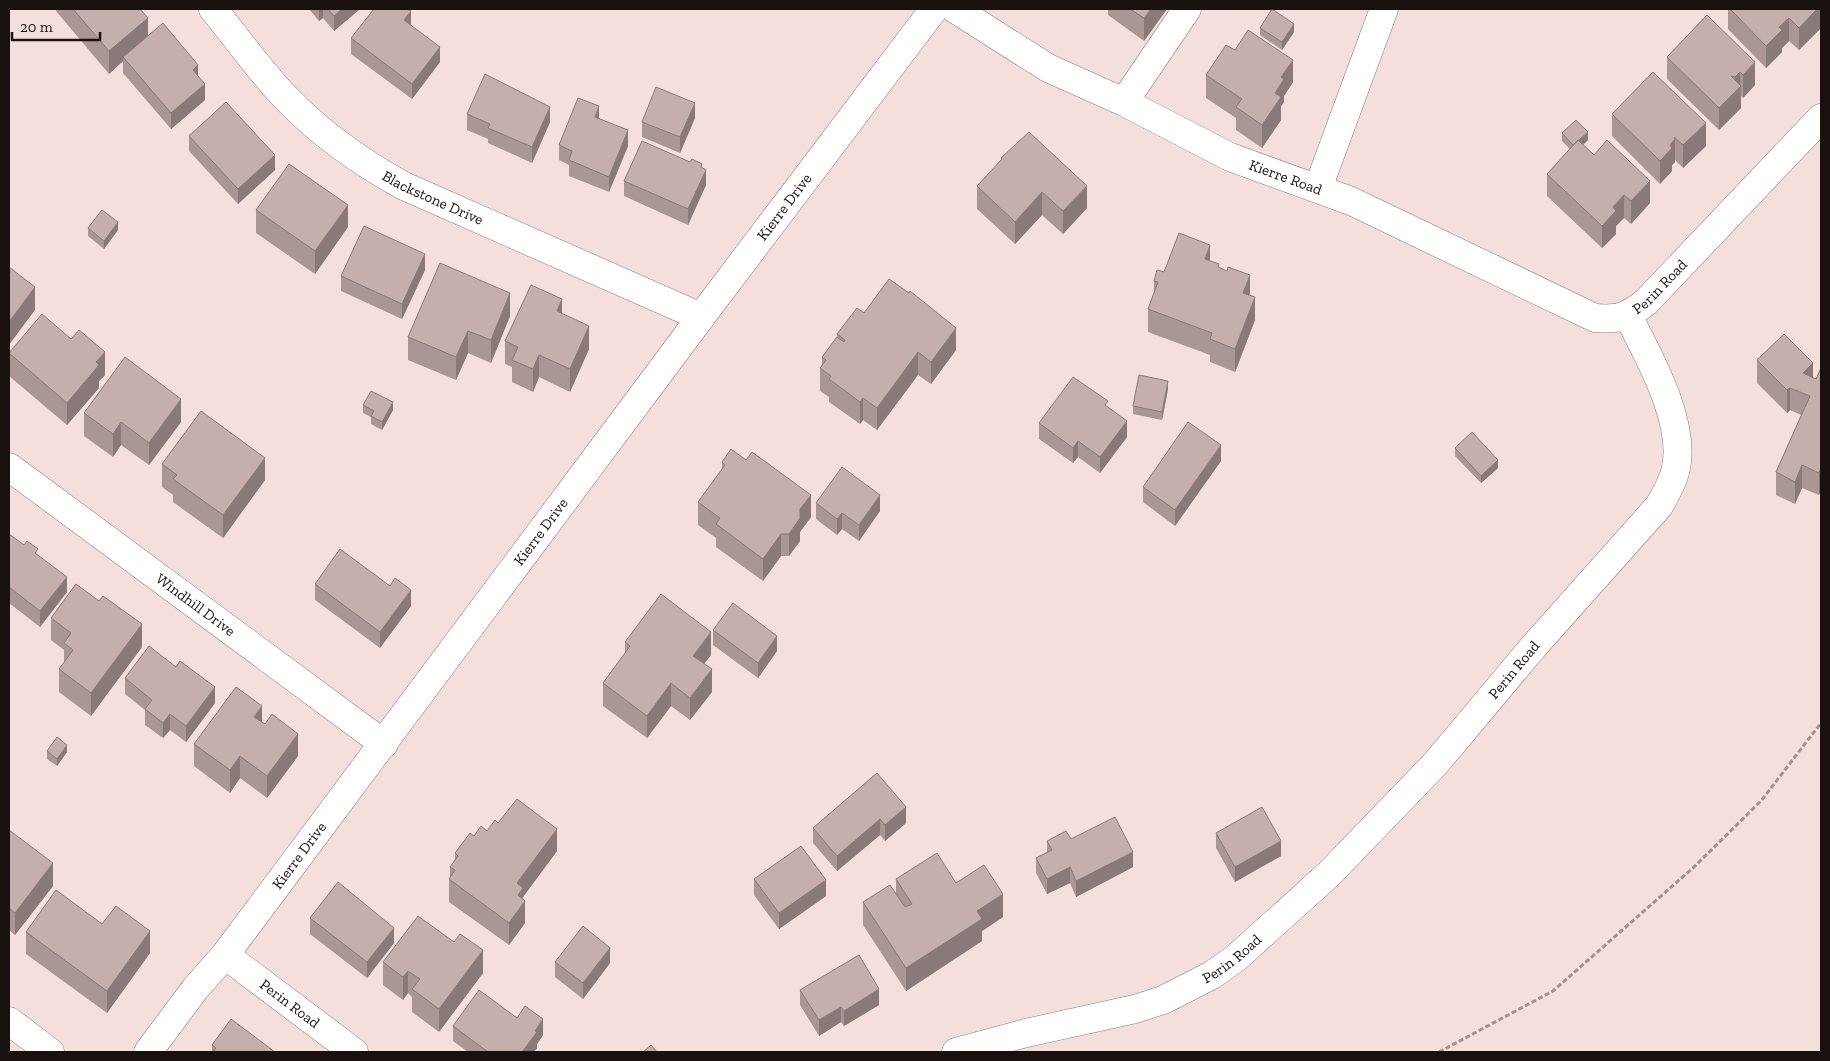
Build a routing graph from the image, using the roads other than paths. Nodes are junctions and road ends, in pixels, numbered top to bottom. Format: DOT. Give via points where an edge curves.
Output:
graph roads {
  1 [pos="213,9"];
  2 [pos="934,9"];
  3 [pos="955,9"];
  4 [pos="1188,9"];
  5 [pos="1384,9"];
  6 [pos="1124,102"];
  7 [pos="1821,118"];
  8 [pos="1318,188"];
  9 [pos="701,316"];
  10 [pos="1628,316"];
  11 [pos="9,467"];
  12 [pos="384,744"];
  13 [pos="225,955"];
  14 [pos="9,1021"];
  15 [pos="50,1052"];
  16 [pos="148,1052"];
  17 [pos="354,1052"];
  18 [pos="956,1052"];
  1 -- 9 [label="street, Blackstone Drive" via="288,100 337,144 372,168 404,186"];
  2 -- 9 [label="street, Kierre Drive"];
  3 -- 6 [label="street, Kierre Road" via="1048,68"];
  4 -- 6 [label="street"];
  5 -- 8 [label="street"];
  6 -- 8 [label="street, Kierre Road" via="1230,157"];
  7 -- 10 [label="street, Perin Road" via="1666,282"];
  8 -- 10 [label="street, Kierre Road" via="1429,237 1595,318 1611,320"];
  9 -- 12 [label="street, Kierre Drive"];
  10 -- 18 [label="street, Perin Road" via="1648,355 1677,437 1676,471 1669,490 1659,506 1534,646 1436,763 1322,880 1265,933 1212,975 1185,990 1135,1009"];
  11 -- 12 [label="street, Windhill Drive"];
  12 -- 13 [label="street, Kierre Drive"];
  13 -- 16 [label="street, Kierre Drive"];
  13 -- 17 [label="street, Perin Road"];
  14 -- 15 [label="street"];
}
